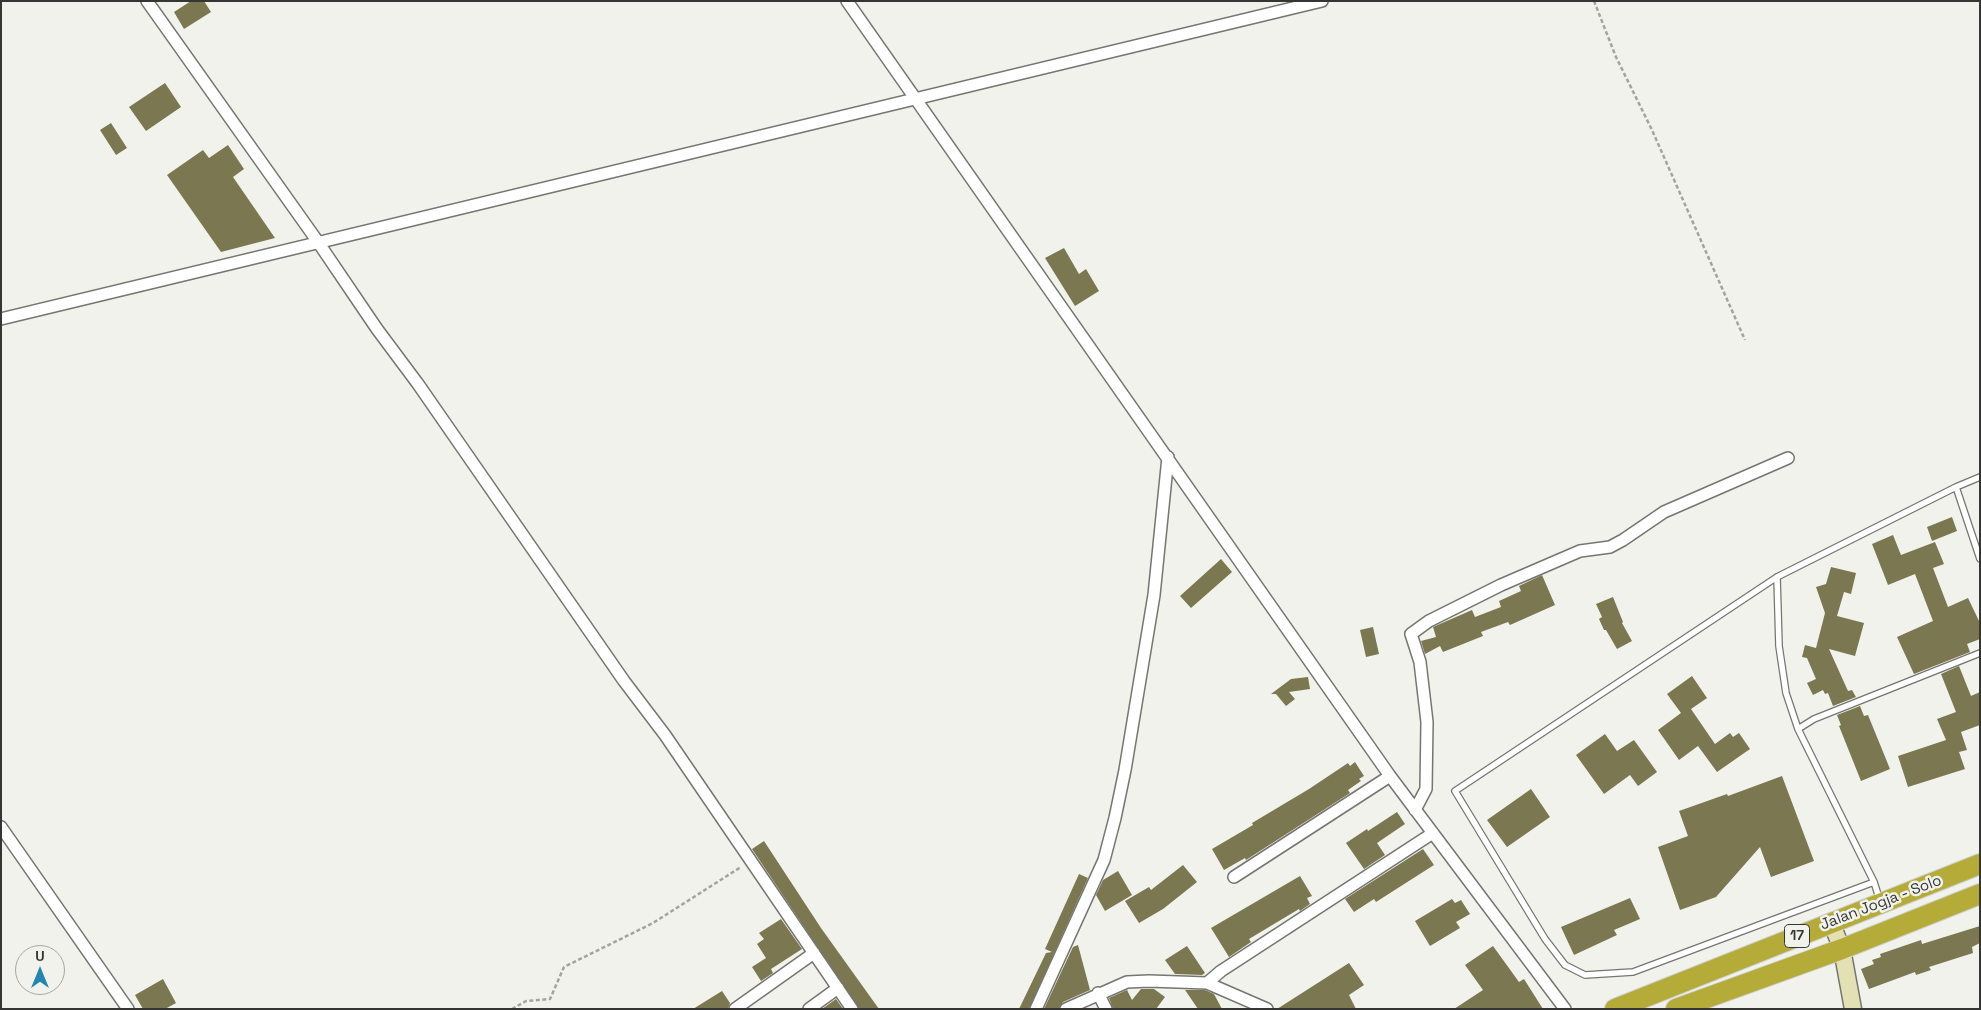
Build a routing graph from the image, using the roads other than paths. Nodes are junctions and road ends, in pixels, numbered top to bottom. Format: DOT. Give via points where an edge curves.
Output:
graph roads {
  1 [pos="147,1"];
  2 [pos="846,1"];
  3 [pos="1322,1"];
  4 [pos="917,100"];
  5 [pos="318,242"];
  6 [pos="1,319"];
  7 [pos="1168,457"];
  8 [pos="1788,458"];
  9 [pos="1980,477"];
  10 [pos="1956,487"];
  11 [pos="1980,559"];
  12 [pos="1777,577"];
  13 [pos="1980,653"];
  14 [pos="1798,729"];
  15 [pos="1390,776"];
  16 [pos="1415,810"];
  17 [pos="1,826"];
  18 [pos="1432,833"];
  19 [pos="1980,864"];
  20 [pos="1234,877"];
  21 [pos="1874,882"];
  22 [pos="1980,894"];
  23 [pos="1881,903"];
  24 [pos="1831,922"];
  25 [pos="1842,949"];
  26 [pos="814,953"];
  27 [pos="1207,983"];
  28 [pos="838,988"];
  29 [pos="1098,994"];
  30 [pos="128,1009"];
  31 [pos="735,1009"];
  32 [pos="809,1009"];
  33 [pos="852,1009"];
  34 [pos="1036,1009"];
  35 [pos="1066,1009"];
  36 [pos="1106,1009"];
  37 [pos="1266,1009"];
  38 [pos="1565,1009"];
  39 [pos="1615,1009"];
  40 [pos="1676,1009"];
  41 [pos="1853,1009"];
  1 -- 5 [label="street"];
  2 -- 4 [label="street"];
  3 -- 4 [label="street"];
  4 -- 5 [label="street"];
  4 -- 7 [label="street"];
  5 -- 6 [label="street"];
  5 -- 26 [label="street"];
  7 -- 15 [label="street"];
  7 -- 34 [label="street" via="1154,595 1125,770 1104,860"];
  8 -- 16 [label="street" via="1664,512 1610,547 1580,551 1501,585 1429,621 1411,634 1420,662 1427,722 1426,789"];
  9 -- 10 [label="lane"];
  10 -- 11 [label="lane"];
  10 -- 12 [label="lane"];
  12 -- 14 [label="lane" via="1779,646 1786,693"];
  12 -- 21 [label="lane" via="1455,791 1545,940 1565,965 1585,975 1632,972"];
  13 -- 14 [label="lane" via="1814,719"];
  14 -- 21 [label="lane"];
  15 -- 16 [label="street"];
  15 -- 20 [label="street"];
  16 -- 18 [label="street"];
  17 -- 30 [label="street"];
  18 -- 27 [label="street"];
  18 -- 38 [label="street"];
  19 -- 23 [label="highway, Jalan Jogja - Solo / 17"];
  21 -- 23 [label="lane"];
  22 -- 25 [label="highway, Jalan Jogja - Solo / 17"];
  23 -- 24 [label="highway, Jalan Jogja - Solo / 17"];
  24 -- 25 [label="main road"];
  24 -- 39 [label="highway, Jalan Jogja - Solo / 17"];
  25 -- 40 [label="highway, Jalan Jogja - Solo / 17"];
  25 -- 41 [label="main road"];
  26 -- 28 [label="street"];
  26 -- 31 [label="street"];
  27 -- 29 [label="street" via="1127,982"];
  27 -- 37 [label="street"];
  28 -- 32 [label="street"];
  28 -- 33 [label="street"];
  29 -- 35 [label="street"];
  29 -- 36 [label="street"];
}
